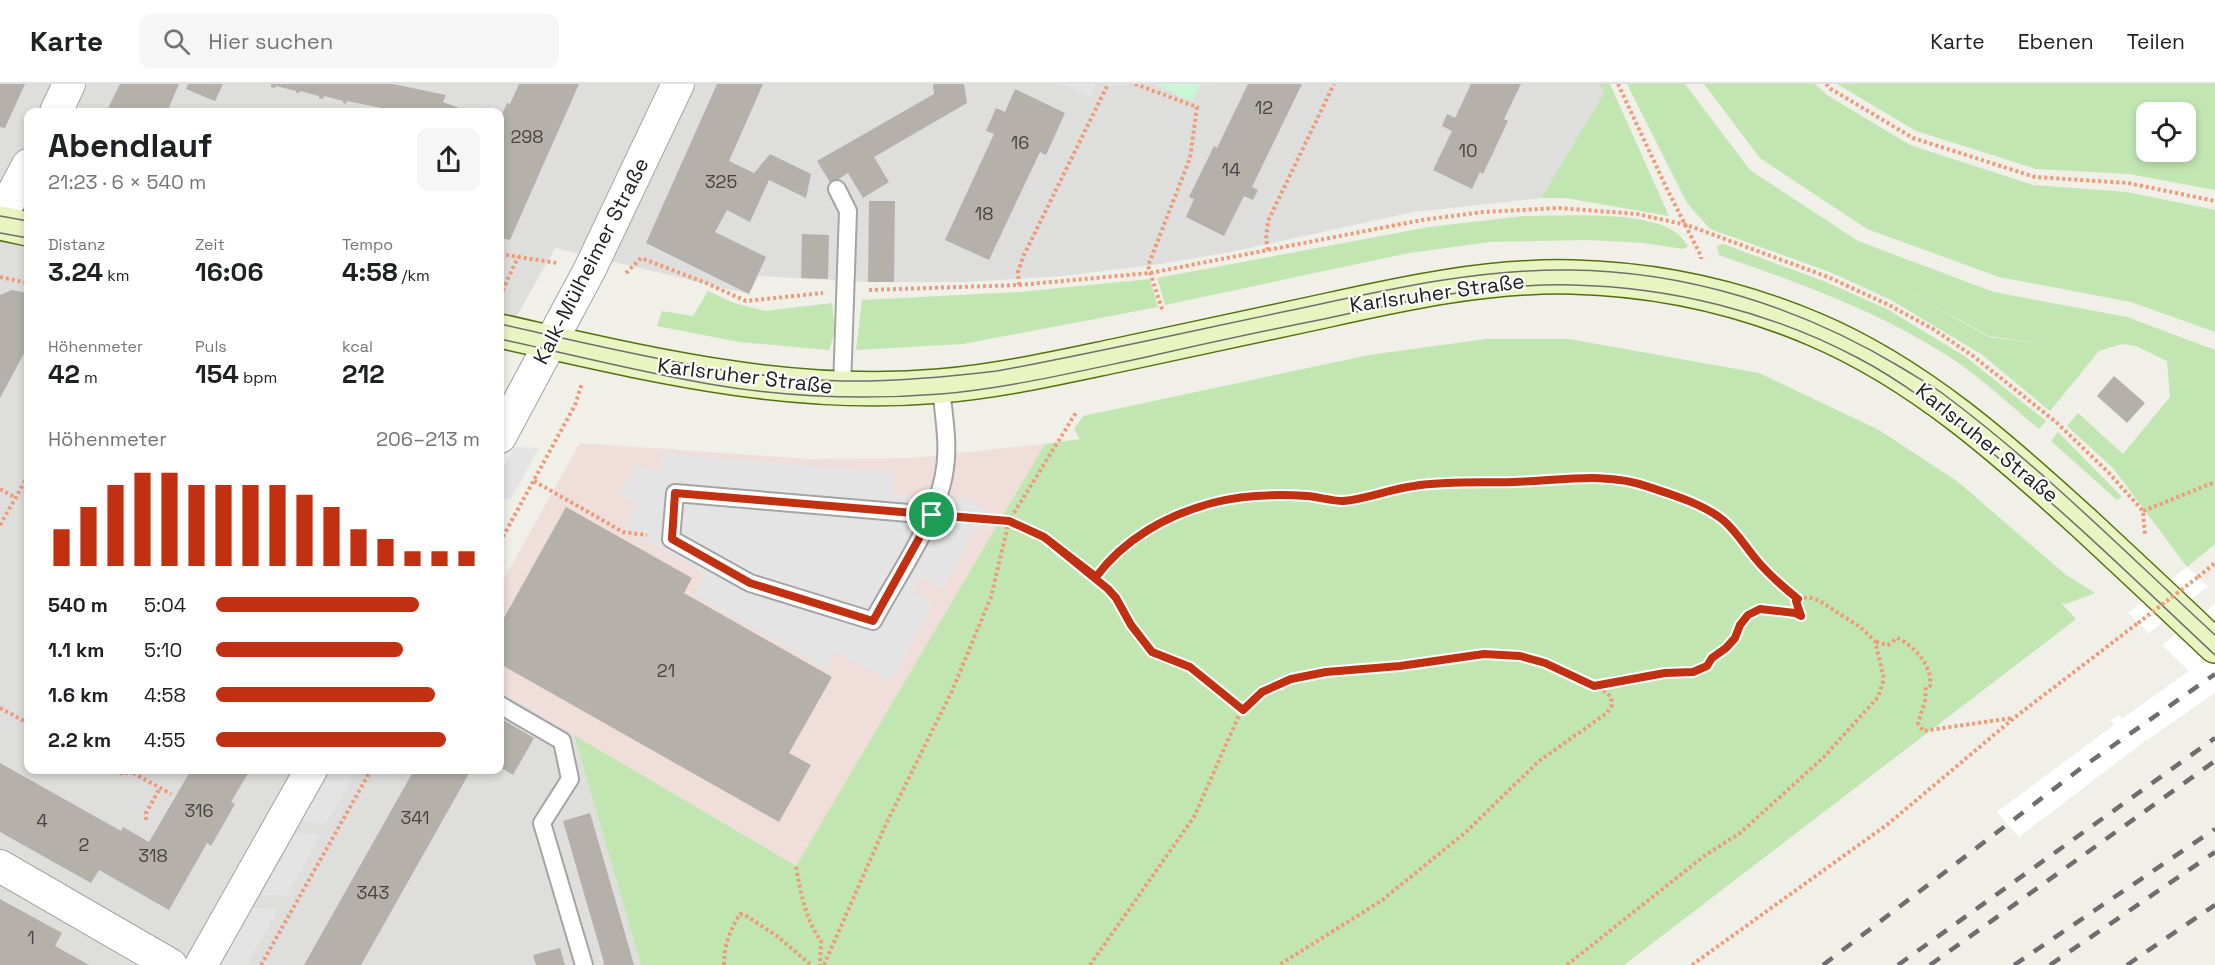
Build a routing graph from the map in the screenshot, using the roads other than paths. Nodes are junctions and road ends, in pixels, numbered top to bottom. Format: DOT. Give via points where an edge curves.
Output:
graph roads {
  1 [pos="69,84"];
  2 [pos="678,84"];
  3 [pos="58,108"];
  4 [pos="24,173"];
  5 [pos="837,189"];
  6 [pos="0,218"];
  7 [pos="0,223"];
  8 [pos="24,228"];
  9 [pos="504,332"];
  10 [pos="551,342"];
  11 [pos="941,386"];
  12 [pos="842,388"];
  13 [pos="504,430"];
  14 [pos="932,515"];
  15 [pos="2215,645"];
  16 [pos="504,707"];
  17 [pos="309,774"];
  18 [pos="0,866"];
  19 [pos="171,965"];
  20 [pos="201,965"];
  21 [pos="584,965"];
  1 -- 3 [label="street"];
  2 -- 10 [label="street, Kalk-Mülheimer Straße"];
  4 -- 6 [label="street"];
  5 -- 12 [label="lane" via="848,211"];
  7 -- 8 [label="street"];
  9 -- 10 [label="street, Karlsruher Straße"];
  10 -- 12 [label="street, Karlsruher Straße" via="712,376"];
  10 -- 13 [label="street, Kalk-Mülheimer Straße"];
  11 -- 12 [label="street, Karlsruher Straße"];
  11 -- 14 [label="lane" via="945,470"];
  11 -- 15 [label="street, Karlsruher Straße" via="1170,344 1384,297 1482,282 1567,277 1661,285 1768,312 1817,330 1864,353 1936,398 2028,472"];
  14 -- 14 [label="lane" via="873,621 750,583 672,539 675,493"];
  16 -- 21 [label="lane" via="562,741 570,778 543,823"];
  17 -- 20 [label="street"];
  18 -- 19 [label="street"];
}
